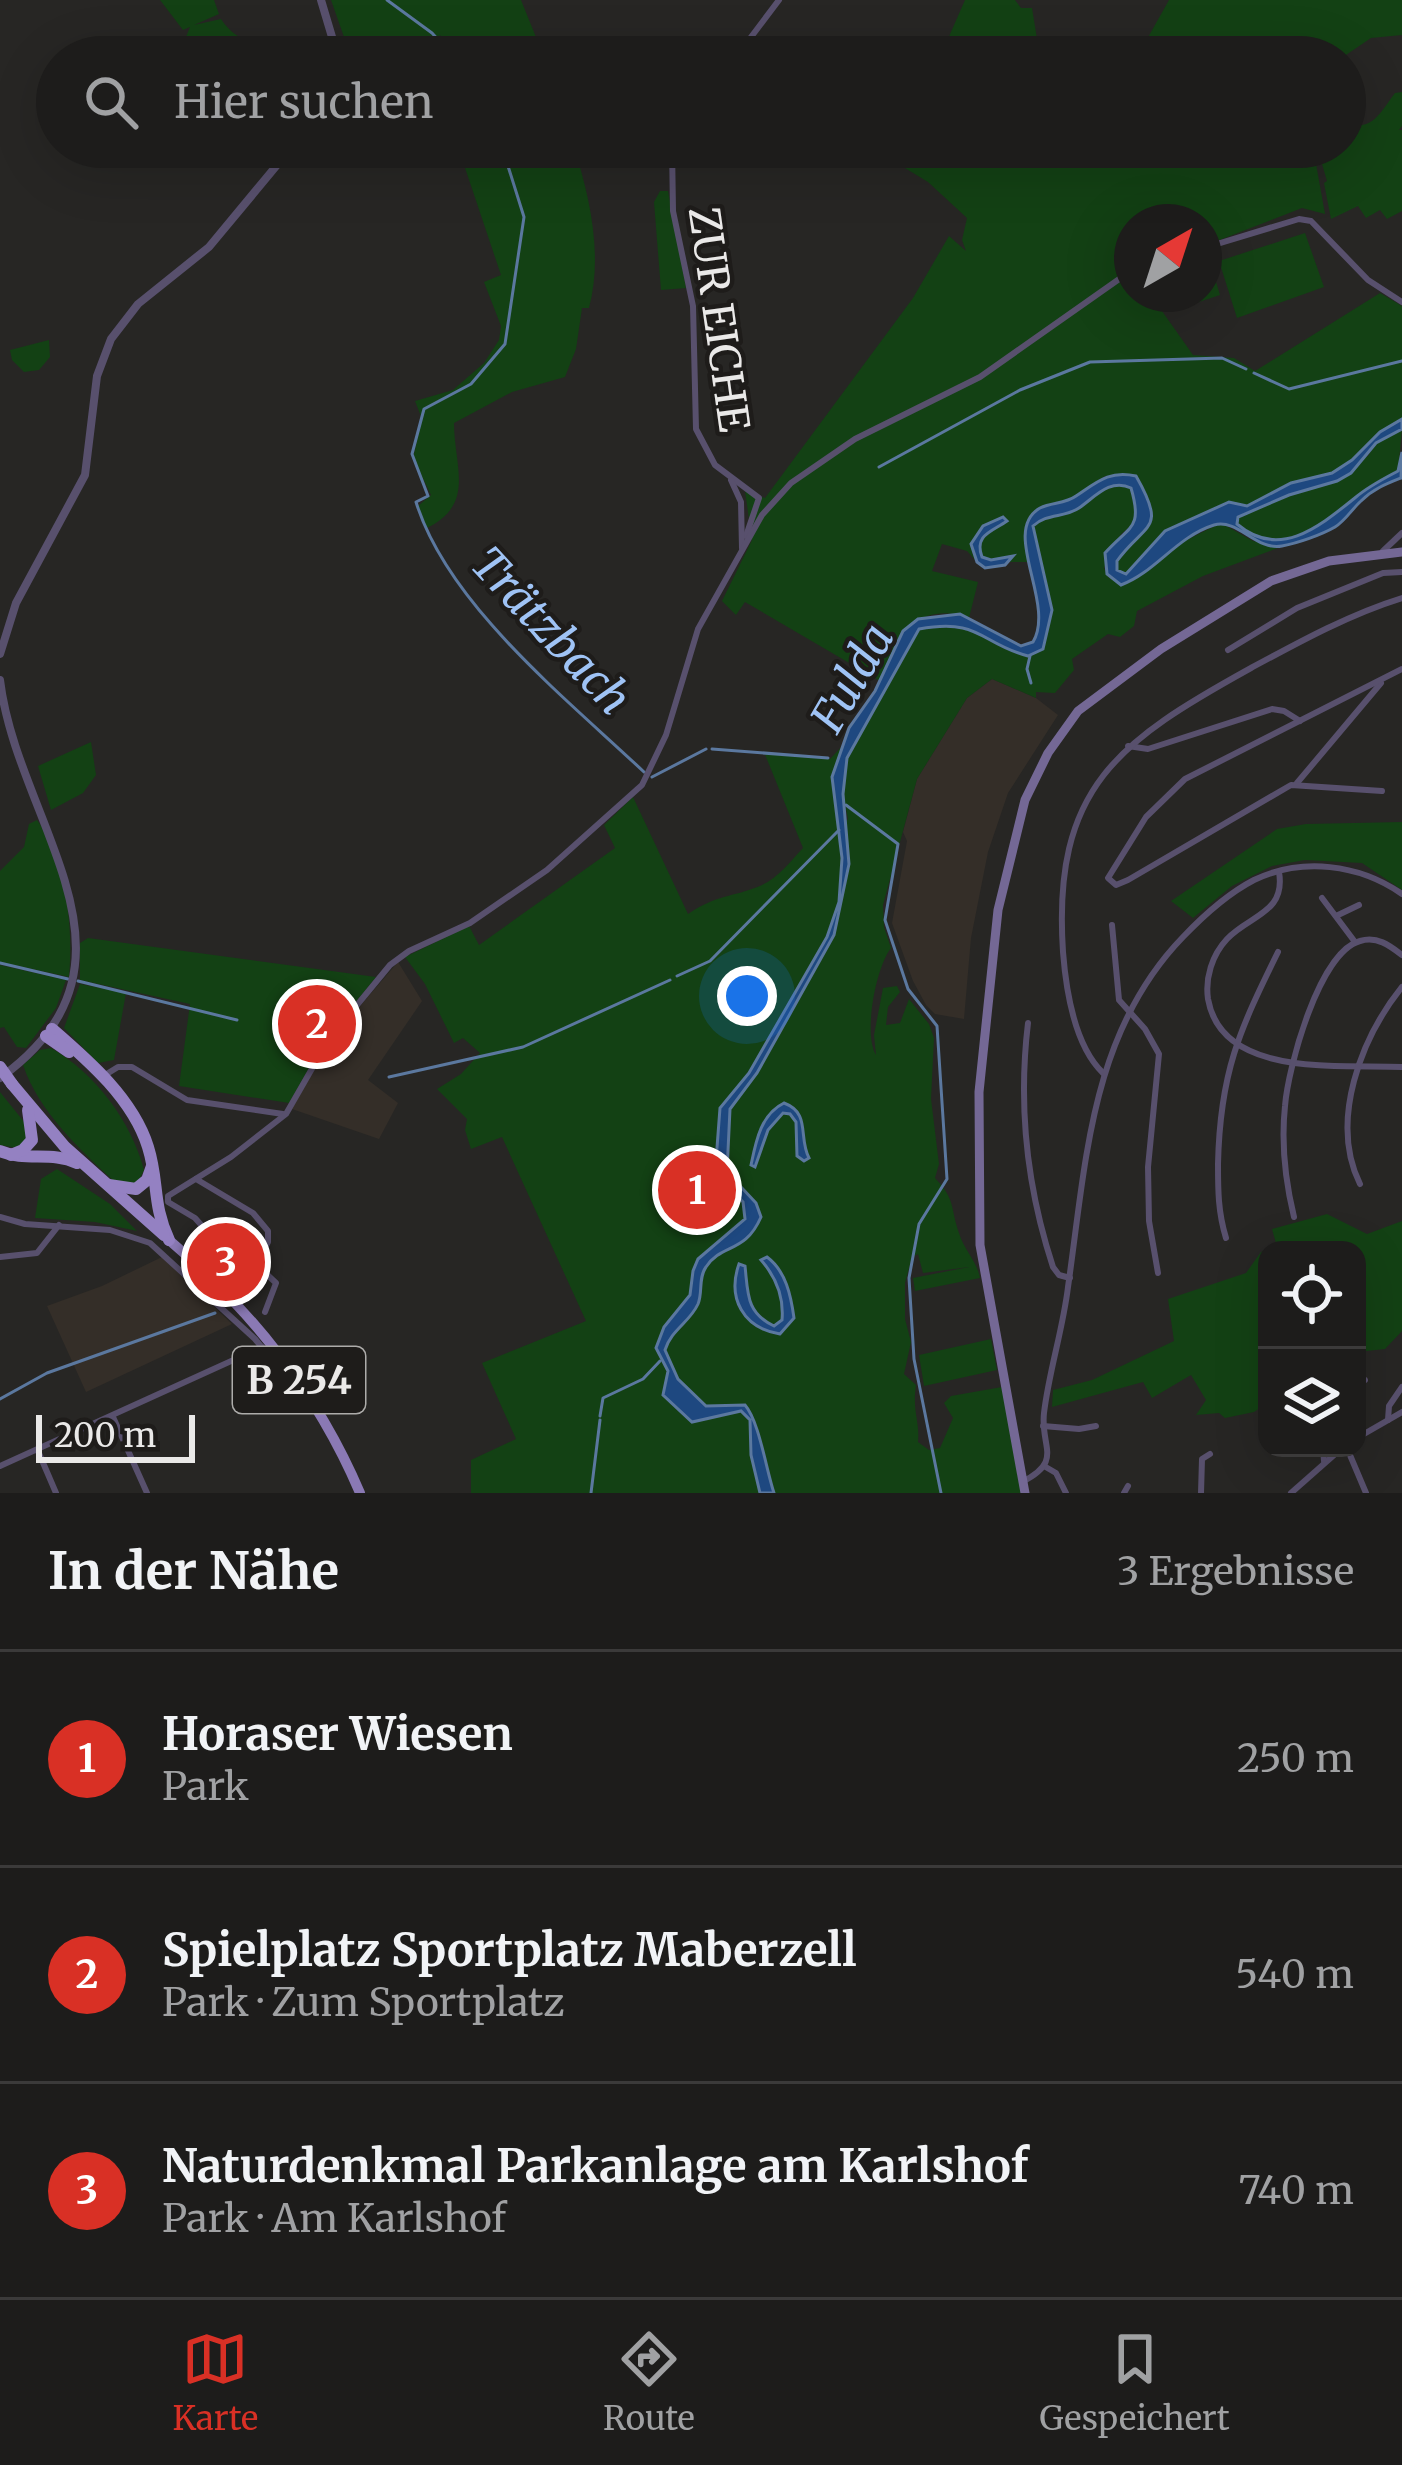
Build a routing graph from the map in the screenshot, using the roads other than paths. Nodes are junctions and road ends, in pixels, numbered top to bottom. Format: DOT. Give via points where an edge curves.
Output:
graph roads {
  1 [pos="321,0"];
  2 [pos="779,0"];
  3 [pos="332,36"];
  4 [pos="752,36"];
  5 [pos="275,168"];
  6 [pos="669,168"];
  7 [pos="1222,243"];
  8 [pos="1114,283"];
  9 [pos="1402,302"];
  10 [pos="729,477"];
  11 [pos="1402,533"];
  12 [pos="743,547"];
  13 [pos="1402,552"];
  14 [pos="1378,553"];
  15 [pos="1402,572"];
  16 [pos="1402,598"];
  17 [pos="1228,650"];
  18 [pos="0,654"];
  19 [pos="1402,669"];
  20 [pos="0,680"];
  21 [pos="1383,680"];
  22 [pos="1300,721"];
  23 [pos="1128,746"];
  24 [pos="1297,783"];
  25 [pos="1382,791"];
  26 [pos="1279,872"];
  27 [pos="1402,894"];
  28 [pos="1322,898"];
  29 [pos="1359,905"];
  30 [pos="1336,916"];
  31 [pos="1112,926"];
  32 [pos="1355,942"];
  33 [pos="1279,952"];
  34 [pos="1402,955"];
  35 [pos="1402,986"];
  36 [pos="1128,1012"];
  37 [pos="1028,1023"];
  38 [pos="49,1033"];
  39 [pos="1234,1044"];
  40 [pos="1292,1061"];
  41 [pos="1359,1065"];
  42 [pos="0,1067"];
  43 [pos="1402,1067"];
  44 [pos="1103,1073"];
  45 [pos="102,1077"];
  46 [pos="6,1081"];
  47 [pos="26,1104"];
  48 [pos="286,1114"];
  49 [pos="5,1153"];
  50 [pos="152,1165"];
  51 [pos="84,1166"];
  52 [pos="196,1179"];
  53 [pos="103,1183"];
  54 [pos="1360,1184"];
  55 [pos="0,1217"];
  56 [pos="1294,1217"];
  57 [pos="58,1225"];
  58 [pos="1226,1238"];
  59 [pos="170,1240"];
  60 [pos="0,1257"];
  61 [pos="256,1264"];
  62 [pos="1158,1273"];
  63 [pos="1070,1278"];
  64 [pos="265,1312"];
  65 [pos="262,1348"];
  66 [pos="285,1376"];
  67 [pos="1402,1387"];
  68 [pos="1402,1412"];
  69 [pos="113,1417"];
  70 [pos="1388,1420"];
  71 [pos="1043,1426"];
  72 [pos="1096,1426"];
  73 [pos="1366,1433"];
  74 [pos="38,1451"];
  75 [pos="1210,1454"];
  76 [pos="1324,1457"];
  77 [pos="1330,1457"];
  78 [pos="1349,1457"];
  79 [pos="1324,1461"];
  80 [pos="0,1466"];
  81 [pos="1044,1466"];
  82 [pos="1023,1488"];
  83 [pos="56,1493"];
  84 [pos="147,1493"];
  85 [pos="360,1493"];
  86 [pos="1066,1493"];
  87 [pos="1201,1493"];
  88 [pos="1291,1493"];
  89 [pos="1366,1493"];
  1 -- 3 [label="street"];
  2 -- 4 [label="street"];
  5 -- 18 [label="street" via="209,247 138,304 110,339 97,376 85,475 16,603"];
  6 -- 10 [label="street, ZUR EICHE" via="693,306 696,430"];
  7 -- 9 [label="street" via="1311,221 1368,280"];
  8 -- 12 [label="street" via="980,377 826,457 773,500"];
  10 -- 12 [label="street" via="741,502"];
  10 -- 12 [label="street, ZUR EICHE" via="760,502"];
  11 -- 14 [label="street"];
  12 -- 48 [label="street" via="692,644 642,785 547,870 391,965 329,1039"];
  13 -- 14 [label="main road"];
  14 -- 82 [label="main road" via="1271,581 1118,679 1078,711 1024,800 998,910 979,1092 980,1245"];
  15 -- 17 [label="street" via="1297,608"];
  16 -- 23 [label="street" via="1283,650"];
  19 -- 21 [label="street"];
  20 -- 38 [label="street" via="74,919 74,979"];
  21 -- 22 [label="street"];
  21 -- 24 [label="street"];
  22 -- 23 [label="street" via="1272,709 1148,748"];
  22 -- 24 [label="street" via="1172,788 1110,869 1110,882 1128,880"];
  23 -- 44 [label="street" via="1082,808 1062,907 1072,1005"];
  24 -- 25 [label="street"];
  26 -- 27 [label="street" via="1346,869"];
  26 -- 36 [label="street" via="1201,919"];
  26 -- 39 [label="street" via="1276,902 1227,940 1208,975 1214,1017"];
  28 -- 30 [label="street"];
  29 -- 30 [label="street"];
  30 -- 32 [label="street"];
  31 -- 36 [label="street" via="1119,1000"];
  32 -- 34 [label="street" via="1376,940"];
  32 -- 40 [label="street" via="1314,1000"];
  33 -- 39 [label="street"];
  35 -- 41 [label="street"];
  36 -- 44 [label="street"];
  36 -- 62 [label="street" via="1159,1054 1148,1167"];
  37 -- 63 [label="street" via="1023,1106 1032,1184 1053,1268"];
  38 -- 45 [label="highway"];
  38 -- 46 [label="street"];
  39 -- 40 [label="street"];
  39 -- 58 [label="street" via="1220,1108 1218,1213"];
  40 -- 41 [label="street"];
  40 -- 56 [label="street" via="1284,1125"];
  41 -- 43 [label="street"];
  41 -- 54 [label="street" via="1349,1122"];
  42 -- 46 [label="highway, B 254, bridge"];
  44 -- 63 [label="street"];
  45 -- 48 [label="street" via="132,1067 187,1100"];
  45 -- 50 [label="highway" via="137,1121"];
  46 -- 47 [label="highway, B 254"];
  47 -- 49 [label="highway" via="33,1136 27,1148"];
  47 -- 51 [label="highway, B 254"];
  48 -- 52 [label="street"];
  49 -- 51 [label="highway" via="59,1155"];
  50 -- 53 [label="highway" via="136,1189"];
  50 -- 59 [label="highway" via="156,1208"];
  51 -- 53 [label="highway, B 254"];
  52 -- 61 [label="street" via="262,1220 268,1242"];
  52 -- 61 [label="street" via="168,1202"];
  53 -- 59 [label="highway, B 254"];
  55 -- 57 [label="street"];
  57 -- 60 [label="street" via="37,1253"];
  57 -- 65 [label="street" via="110,1229 150,1243"];
  59 -- 85 [label="main road, B 254" via="279,1351"];
  61 -- 64 [label="street" via="276,1283"];
  63 -- 71 [label="street"];
  65 -- 66 [label="street"];
  65 -- 69 [label="street"];
  67 -- 70 [label="street"];
  68 -- 70 [label="street"];
  69 -- 74 [label="street"];
  69 -- 84 [label="street"];
  70 -- 73 [label="street"];
  71 -- 72 [label="street"];
  71 -- 81 [label="street"];
  74 -- 80 [label="street"];
  74 -- 83 [label="street"];
  75 -- 87 [label="street" via="1202,1459"];
  76 -- 79 [label="street"];
  77 -- 79 [label="street"];
  78 -- 89 [label="street"];
  79 -- 88 [label="street"];
  81 -- 82 [label="street"];
  81 -- 86 [label="street"];
}
